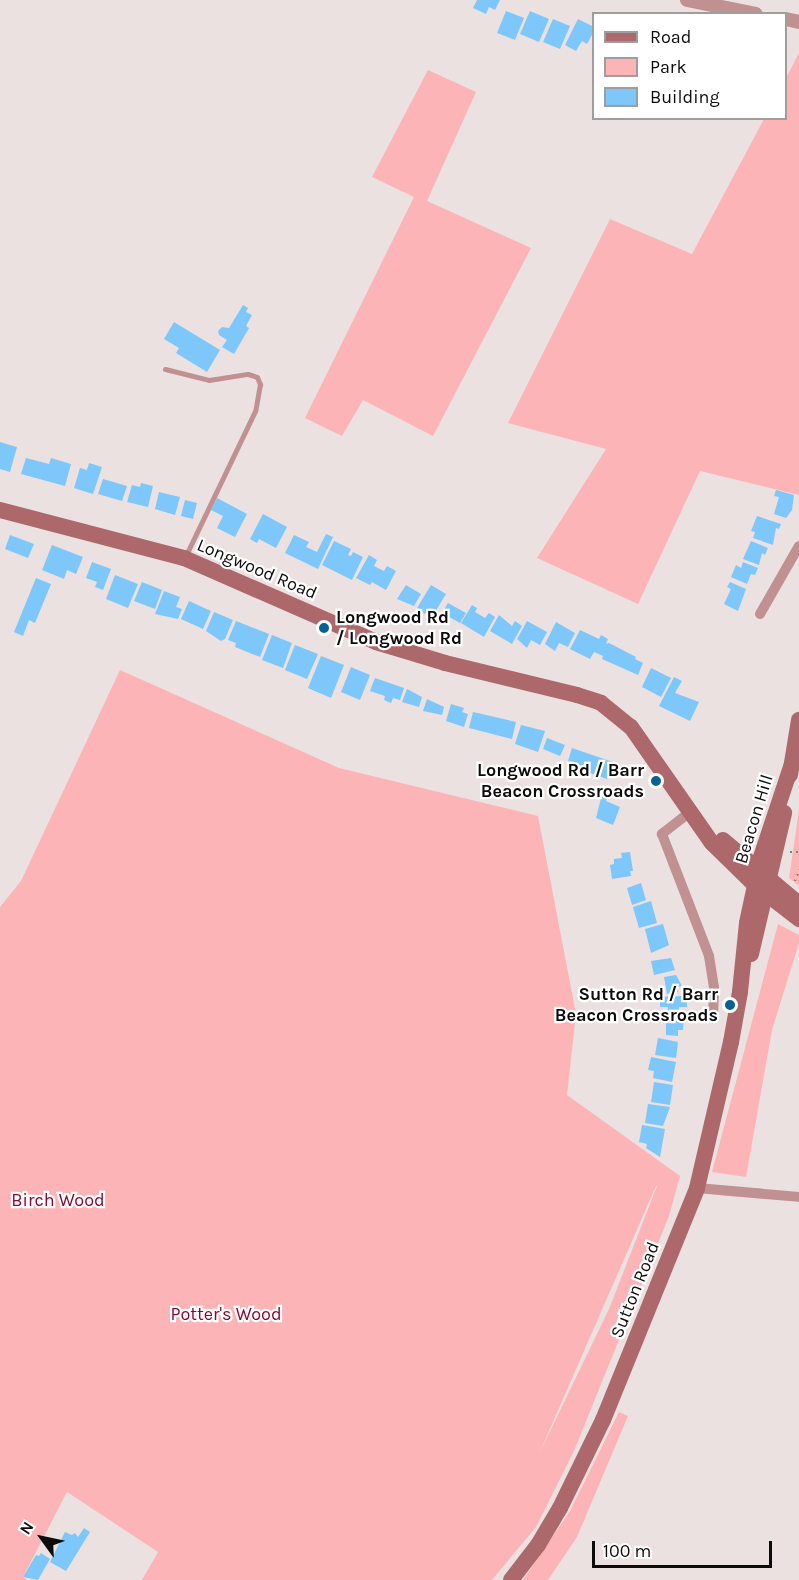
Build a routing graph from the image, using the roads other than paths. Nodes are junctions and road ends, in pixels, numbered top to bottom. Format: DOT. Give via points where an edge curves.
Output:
graph roads {
  1 [pos="687,0"];
  2 [pos="746,12"];
  3 [pos="165,369"];
  4 [pos="0,510"];
  5 [pos="799,546"];
  6 [pos="184,558"];
  7 [pos="760,614"];
  8 [pos="799,720"];
  9 [pos="690,812"];
  10 [pos="763,882"];
  11 [pos="796,897"];
  12 [pos="799,919"];
  13 [pos="713,1014"];
  14 [pos="697,1188"];
  15 [pos="799,1197"];
  16 [pos="511,1580"];
  1 -- 2 [label="street"];
  3 -- 6 [label="lane" via="209,380 248,374 257,377 260,384 255,411"];
  4 -- 6 [label="main road, Longwood Road"];
  5 -- 7 [label="street"];
  6 -- 9 [label="main road, Longwood Road" via="376,642 601,703 631,727"];
  8 -- 10 [label="main road, Beacon Hill"];
  9 -- 10 [label="main road, Longwood Road" via="712,843"];
  9 -- 13 [label="street" via="662,834 709,956"];
  10 -- 11 [label="main road"];
  10 -- 12 [label="main road"];
  10 -- 14 [label="main road, Sutton Road"];
  14 -- 15 [label="street"];
  14 -- 16 [label="main road, Sutton Road" via="603,1420 560,1508"];
}
